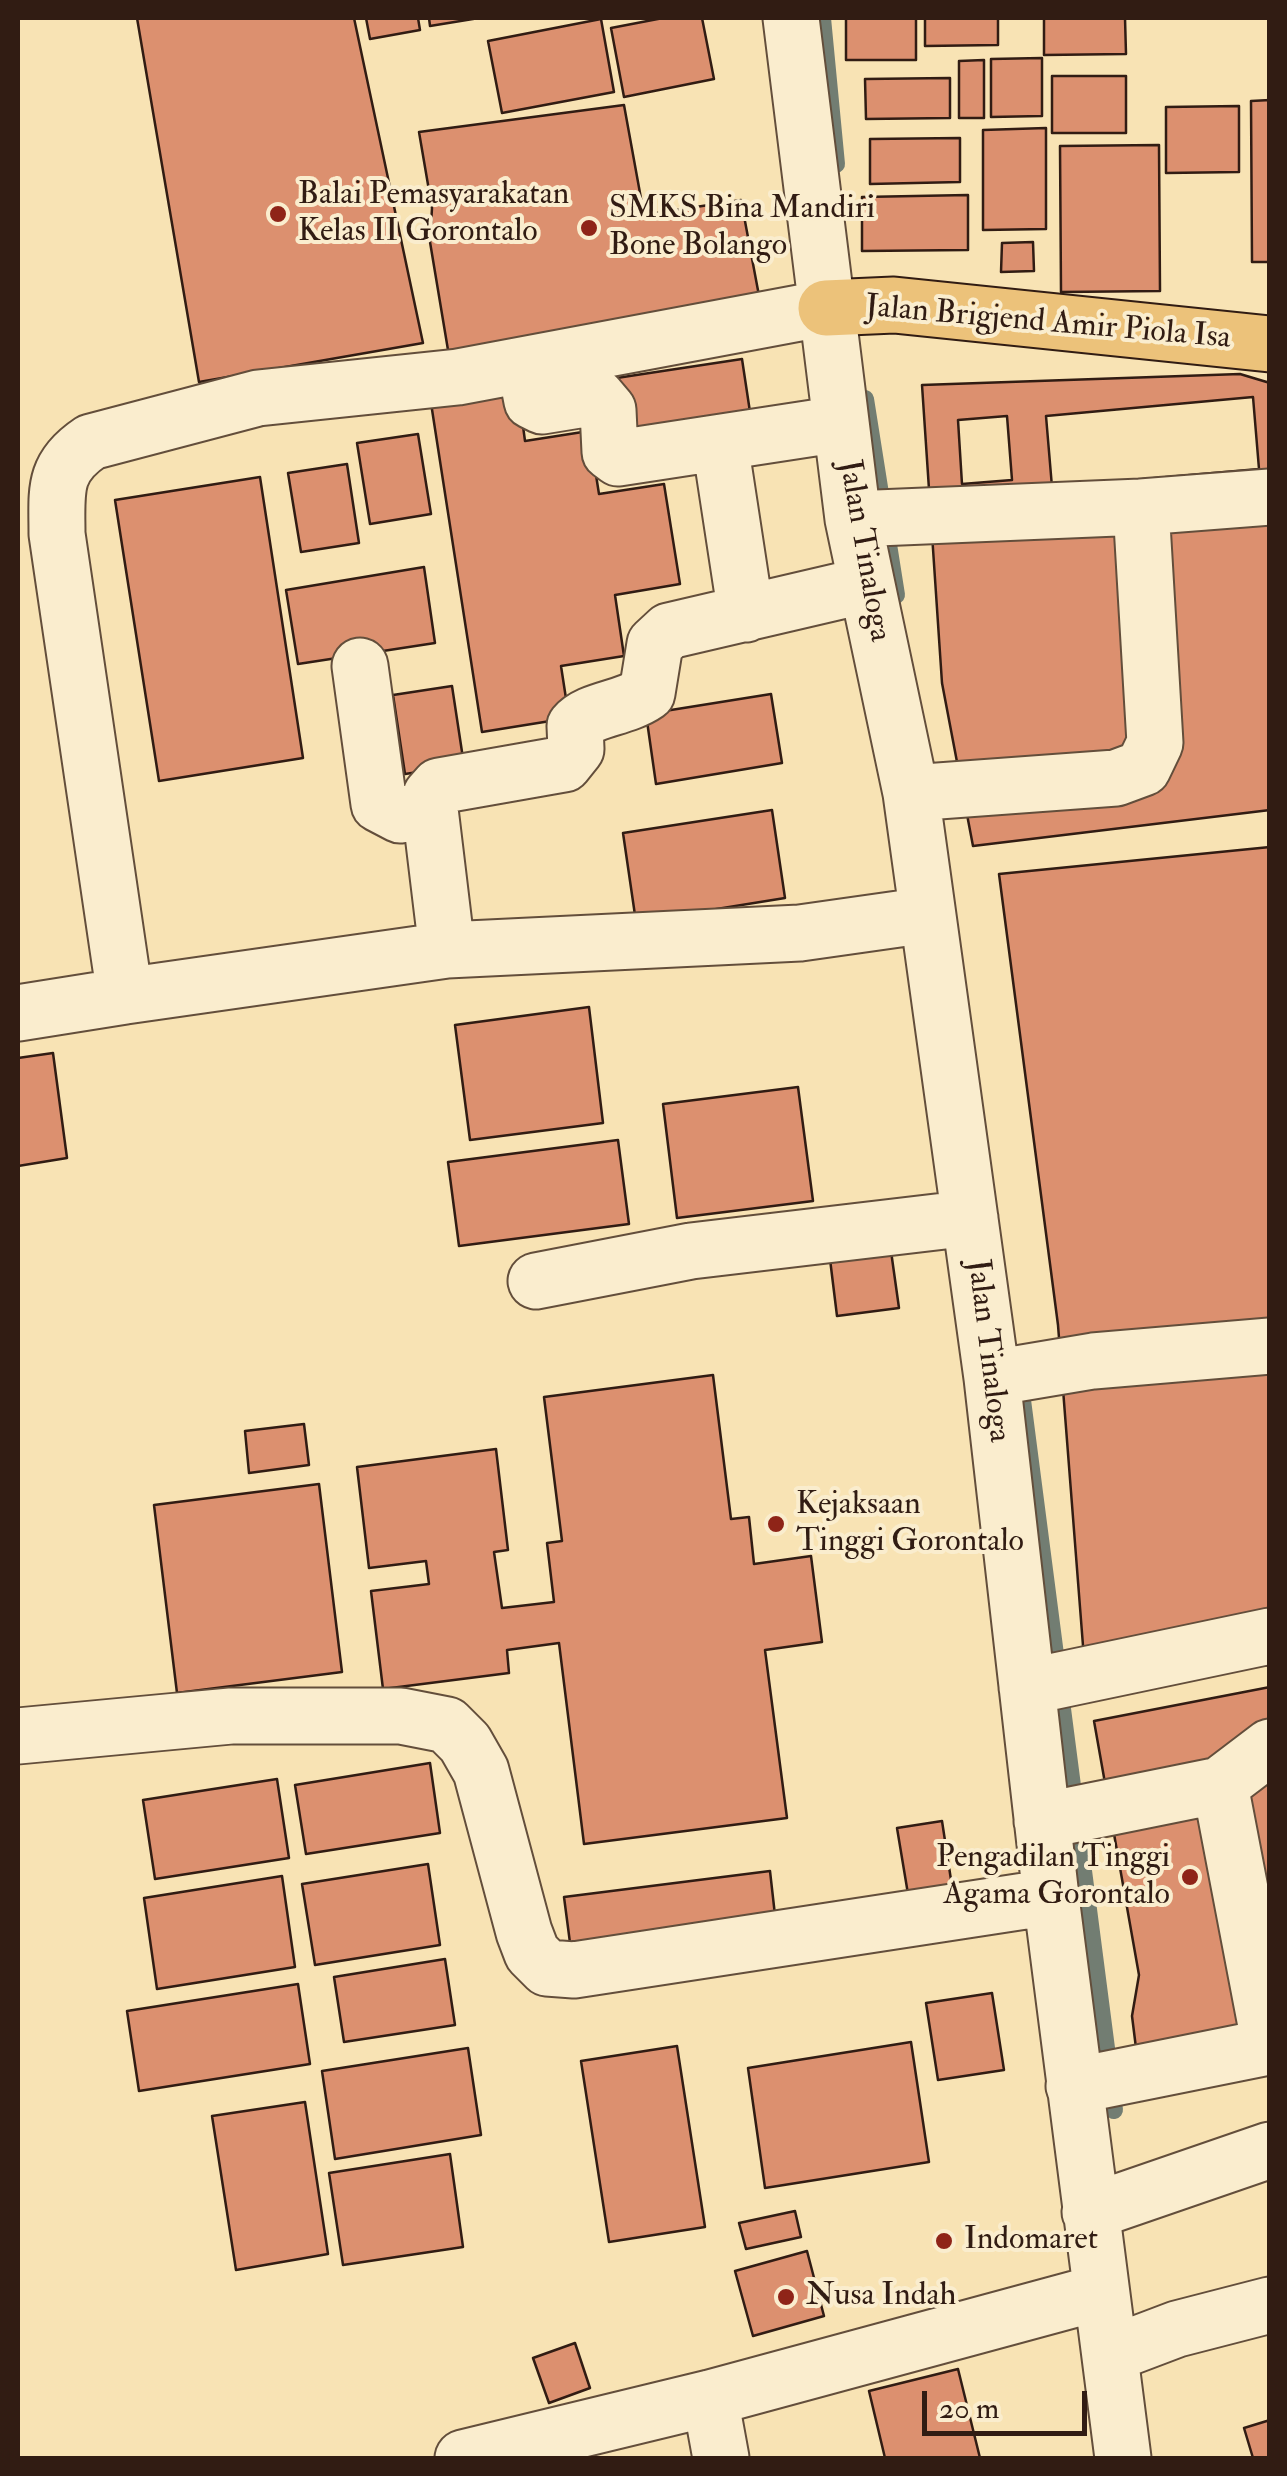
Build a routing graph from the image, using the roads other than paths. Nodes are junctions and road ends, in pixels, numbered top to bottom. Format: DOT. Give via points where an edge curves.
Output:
graph roads {
  1 [pos="792,18"];
  2 [pos="826,308"];
  3 [pos="1270,344"];
  4 [pos="524,365"];
  5 [pos="840,424"];
  6 [pos="720,444"];
  7 [pos="1270,498"];
  8 [pos="1141,508"];
  9 [pos="874,518"];
  10 [pos="866,585"];
  11 [pos="746,614"];
  12 [pos="360,666"];
  13 [pos="928,792"];
  14 [pos="430,808"];
  15 [pos="927,915"];
  16 [pos="448,950"];
  17 [pos="124,996"];
  18 [pos="18,1013"];
  19 [pos="970,1218"];
  20 [pos="536,1281"];
  21 [pos="1270,1346"];
  22 [pos="1003,1376"];
  23 [pos="1270,1636"];
  24 [pos="1048,1684"];
  25 [pos="18,1736"];
  26 [pos="1270,1747"];
  27 [pos="1220,1785"];
  28 [pos="1042,1821"];
  29 [pos="1050,1897"];
  30 [pos="1269,2046"];
  31 [pos="1096,2082"];
  32 [pos="1270,2150"];
  33 [pos="1090,2212"];
  34 [pos="1101,2292"];
  35 [pos="1270,2305"];
  36 [pos="1111,2354"];
  37 [pos="710,2398"];
  38 [pos="463,2458"];
  39 [pos="720,2458"];
  40 [pos="1123,2458"];
  1 -- 2 [label="street, Jalan Tinaloga"];
  2 -- 3 [label="main road, Jalan Brigjend Amir Piola Isa" via="894,304"];
  2 -- 4 [label="street"];
  2 -- 5 [label="street, Jalan Tinaloga"];
  4 -- 6 [label="street" via="532,401 542,406 597,397 608,410 610,452 618,458"];
  4 -- 17 [label="street" via="258,398 91,442 67,458 56,488 57,534"];
  5 -- 6 [label="street"];
  5 -- 9 [label="street, Jalan Tinaloga"];
  6 -- 11 [label="street"];
  7 -- 8 [label="street"];
  8 -- 9 [label="street"];
  8 -- 13 [label="street" via="1155,742 1143,768 1116,778"];
  9 -- 10 [label="street, Jalan Tinaloga"];
  10 -- 11 [label="street"];
  10 -- 13 [label="street, Jalan Tinaloga"];
  11 -- 14 [label="street" via="669,631 655,644 647,692 628,706 584,716 575,726 576,749 564,764 439,786"];
  12 -- 14 [label="street" via="380,804 400,815"];
  13 -- 15 [label="street, Jalan Tinaloga"];
  14 -- 16 [label="street"];
  15 -- 16 [label="street" via="800,933"];
  15 -- 19 [label="street, Jalan Tinaloga"];
  16 -- 17 [label="street"];
  17 -- 18 [label="street"];
  19 -- 20 [label="street" via="691,1250"];
  19 -- 22 [label="street, Jalan Tinaloga"];
  21 -- 22 [label="street"];
  22 -- 24 [label="street, Jalan Tinaloga"];
  23 -- 24 [label="street"];
  24 -- 28 [label="street, Jalan Tinaloga"];
  25 -- 29 [label="street" via="231,1716 400,1716 446,1725 481,1770 524,1932 547,1968 574,1970"];
  26 -- 27 [label="street"];
  27 -- 28 [label="street"];
  27 -- 30 [label="street"];
  28 -- 29 [label="street, Jalan Tinaloga"];
  29 -- 31 [label="street, Jalan Tinaloga"];
  30 -- 31 [label="street"];
  31 -- 33 [label="street, Jalan Tinaloga"];
  32 -- 33 [label="street"];
  33 -- 34 [label="street, Jalan Tinaloga"];
  34 -- 36 [label="street, Jalan Tinaloga"];
  34 -- 37 [label="street"];
  35 -- 36 [label="street"];
  36 -- 40 [label="street, Jalan Tinaloga"];
  37 -- 38 [label="street"];
  37 -- 39 [label="street"];
}
